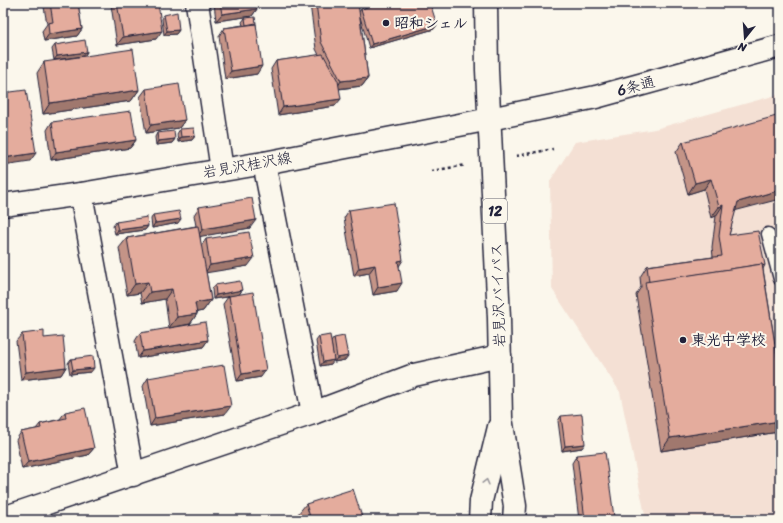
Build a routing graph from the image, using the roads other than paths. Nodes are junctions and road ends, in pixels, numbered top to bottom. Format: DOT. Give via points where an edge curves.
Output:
graph roads {
  1 [pos="197,3"];
  2 [pos="486,3"];
  3 [pos="780,46"];
  4 [pos="490,119"];
  5 [pos="264,162"];
  6 [pos="222,170"];
  7 [pos="81,194"];
  8 [pos="3,205"];
  9 [pos="768,234"];
  10 [pos="780,279"];
  11 [pos="500,356"];
  12 [pos="312,413"];
  13 [pos="501,418"];
  14 [pos="133,475"];
  15 [pos="3,518"];
  16 [pos="480,520"];
  17 [pos="514,520"];
  1 -- 6 [label="main road"];
  2 -- 4 [label="main road, 岩見沢バイパス / 12"];
  3 -- 4 [label="main road, 6条通" via="596,96"];
  4 -- 5 [label="main road, 岩見沢桂沢線"];
  4 -- 11 [label="main road, 岩見沢バイパス / 12"];
  5 -- 6 [label="main road, 岩見沢桂沢線"];
  5 -- 12 [label="main road"];
  6 -- 7 [label="main road, 岩見沢桂沢線"];
  7 -- 8 [label="main road, 岩見沢桂沢線"];
  7 -- 14 [label="main road"];
  9 -- 10 [label="lane"];
  11 -- 12 [label="main road" via="414,375"];
  11 -- 13 [label="main road, 岩見沢バイパス / 12"];
  12 -- 14 [label="main road"];
  16 -- 13 [label="main road, 岩見沢バイパス / 12, one-way" via="481,501"];
  13 -- 17 [label="main road, 岩見沢バイパス / 12" via="515,506"];
  14 -- 15 [label="main road"];
}
